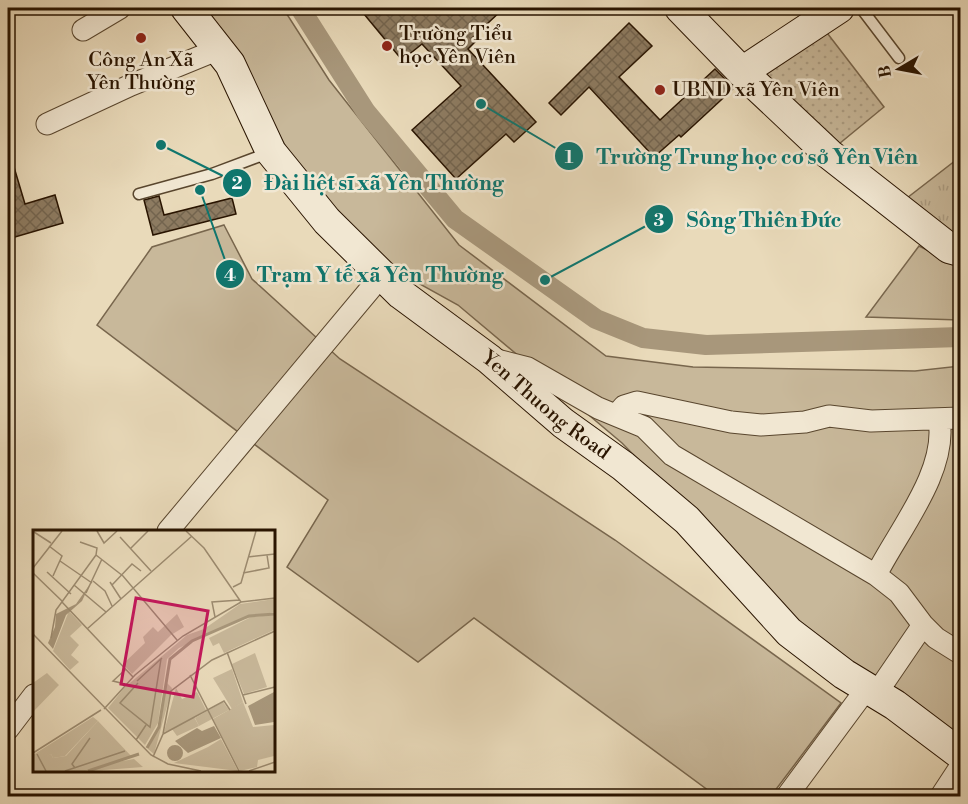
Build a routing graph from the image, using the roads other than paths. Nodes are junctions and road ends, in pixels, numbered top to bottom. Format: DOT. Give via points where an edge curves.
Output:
graph roads {
  1 [pos="120,8"];
  2 [pos="186,8"];
  3 [pos="680,8"];
  4 [pos="839,8"];
  5 [pos="861,8"];
  6 [pos="83,30"];
  7 [pos="219,49"];
  8 [pos="899,58"];
  9 [pos="742,72"];
  10 [pos="47,124"];
  11 [pos="271,152"];
  12 [pos="139,194"];
  13 [pos="960,251"];
  14 [pos="382,275"];
  15 [pos="489,358"];
  16 [pos="617,414"];
  17 [pos="950,419"];
  18 [pos="169,530"];
  19 [pos="876,575"];
  20 [pos="923,625"];
  21 [pos="960,652"];
  22 [pos="872,691"];
  23 [pos="33,696"];
  24 [pos="8,729"];
  25 [pos="960,754"];
  26 [pos="960,767"];
  27 [pos="795,794"];
  28 [pos="941,796"];
  1 -- 6 [label="street"];
  2 -- 7 [label="main road, Yen Thuong Road"];
  3 -- 9 [label="main road"];
  4 -- 9 [label="main road"];
  5 -- 8 [label="lane"];
  7 -- 10 [label="street"];
  7 -- 11 [label="main road, Yen Thuong Road" via="230,64"];
  9 -- 13 [label="main road" via="829,153 949,249"];
  11 -- 12 [label="lane" via="212,174"];
  11 -- 14 [label="main road, Yen Thuong Road" via="327,221"];
  14 -- 15 [label="main road, Yen Thuong Road" via="401,294"];
  14 -- 18 [label="street"];
  15 -- 16 [label="street" via="528,368 598,408"];
  15 -- 22 [label="main road, Yen Thuong Road" via="563,423 623,466 687,520 789,632"];
  16 -- 17 [label="street" via="624,406 637,402 761,425 829,416 871,421"];
  16 -- 19 [label="street" via="644,428 691,467"];
  17 -- 19 [label="street" via="935,464"];
  19 -- 20 [label="street" via="899,593"];
  20 -- 21 [label="street"];
  20 -- 22 [label="street"];
  22 -- 25 [label="main road, Yen Thuong Road"];
  22 -- 27 [label="street"];
  23 -- 24 [label="street"];
  26 -- 28 [label="street"];
}
